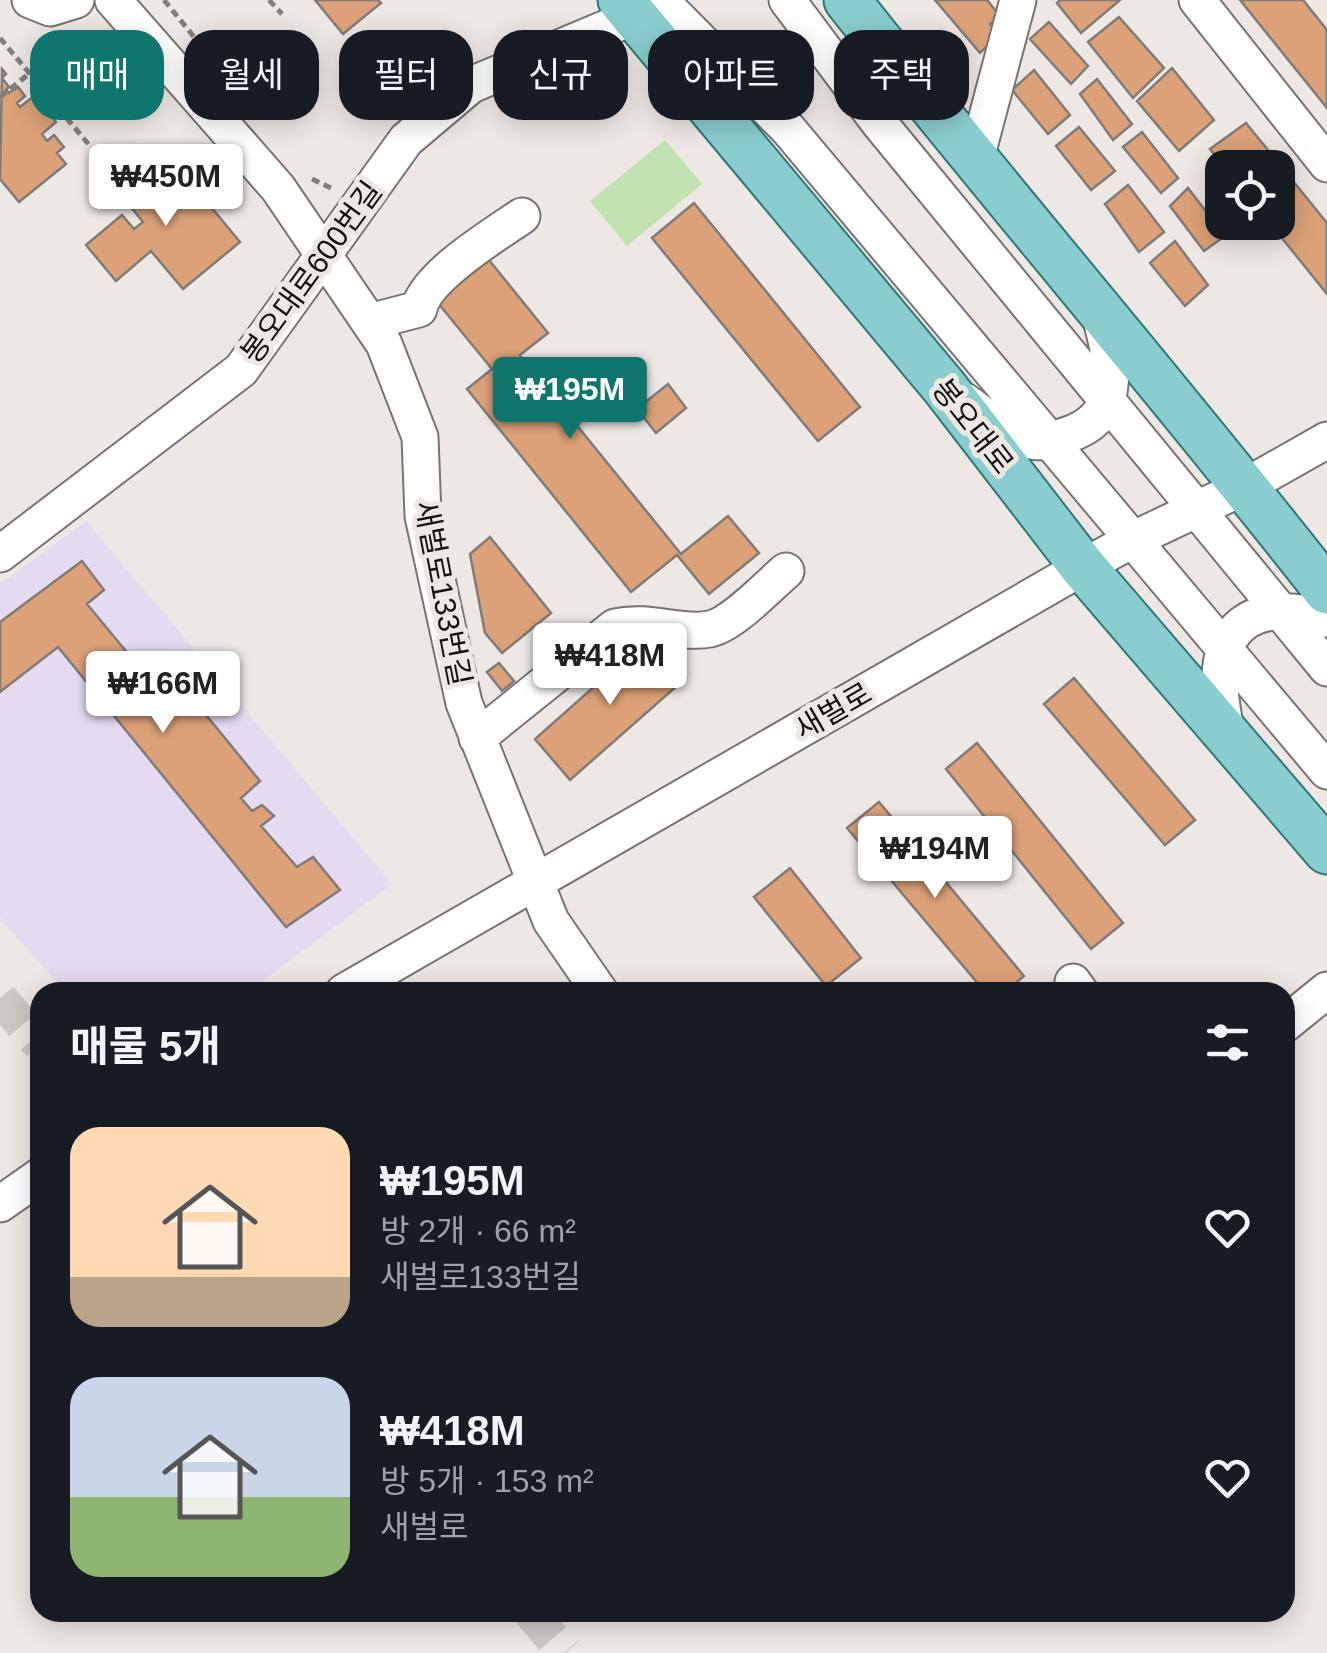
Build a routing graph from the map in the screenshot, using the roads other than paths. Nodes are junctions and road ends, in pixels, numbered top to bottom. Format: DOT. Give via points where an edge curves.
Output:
graph roads {
  1 [pos="30,0"];
  2 [pos="76,0"];
  3 [pos="113,0"];
  4 [pos="787,0"];
  5 [pos="846,0"];
  6 [pos="1018,0"];
  7 [pos="1198,0"];
  8 [pos="638,6"];
  9 [pos="975,162"];
  10 [pos="1327,164"];
  11 [pos="522,216"];
  12 [pos="322,256"];
  13 [pos="1099,312"];
  14 [pos="369,322"];
  15 [pos="945,388"];
  16 [pos="1106,402"];
  17 [pos="1046,440"];
  18 [pos="1327,440"];
  19 [pos="1246,486"];
  20 [pos="1197,511"];
  21 [pos="1132,540"];
  22 [pos="0,554"];
  23 [pos="1083,566"];
  24 [pos="786,571"];
  25 [pos="1327,591"];
  26 [pos="1277,610"];
  27 [pos="1327,619"];
  28 [pos="1225,649"];
  29 [pos="1327,668"];
  30 [pos="1227,737"];
  31 [pos="477,738"];
  32 [pos="1327,771"];
  33 [pos="1327,851"];
  34 [pos="533,884"];
  35 [pos="362,982"];
  36 [pos="593,982"];
  37 [pos="1327,990"];
  38 [pos="1295,1016"];
  39 [pos="30,1183"];
  40 [pos="0,1204"];
  1 -- 2 [label="street" via="50,8"];
  3 -- 12 [label="street, 새벌로133번길" via="278,188"];
  4 -- 16 [label="street"];
  5 -- 9 [label="main road"];
  6 -- 9 [label="street"];
  7 -- 10 [label="street"];
  8 -- 12 [label="street, 봉오대로600번길" via="472,85 406,140"];
  8 -- 15 [label="main road, 봉오대로"];
  8 -- 17 [label="street" via="788,129"];
  9 -- 13 [label="main road"];
  11 -- 14 [label="street" via="434,282 419,310"];
  12 -- 14 [label="street, 새벌로133번길"];
  12 -- 22 [label="street, 봉오대로600번길" via="241,370"];
  13 -- 16 [label="street" via="1112,364"];
  13 -- 19 [label="main road"];
  14 -- 31 [label="street, 새벌로133번길" via="420,437 423,516"];
  15 -- 17 [label="street" via="1029,441"];
  15 -- 23 [label="main road, 봉오대로"];
  16 -- 17 [label="street" via="1083,428"];
  16 -- 20 [label="street"];
  17 -- 21 [label="street"];
  18 -- 19 [label="street, 새벌로"];
  19 -- 20 [label="street, 새벌로"];
  19 -- 25 [label="main road"];
  20 -- 21 [label="street, 새벌로"];
  20 -- 26 [label="street"];
  21 -- 23 [label="street, 새벌로"];
  21 -- 28 [label="street"];
  23 -- 30 [label="main road, 봉오대로"];
  23 -- 34 [label="street, 새벌로"];
  24 -- 31 [label="street" via="712,629 614,627"];
  26 -- 27 [label="street"];
  26 -- 28 [label="street" via="1256,615"];
  26 -- 29 [label="street"];
  28 -- 30 [label="street" via="1220,698"];
  28 -- 32 [label="street"];
  30 -- 33 [label="main road, 봉오대로"];
  31 -- 34 [label="street, 새벌로133번길"];
  34 -- 35 [label="street, 새벌로"];
  34 -- 36 [label="street, 새벌로133번길"];
  37 -- 38 [label="street"];
  39 -- 40 [label="street"];
}
